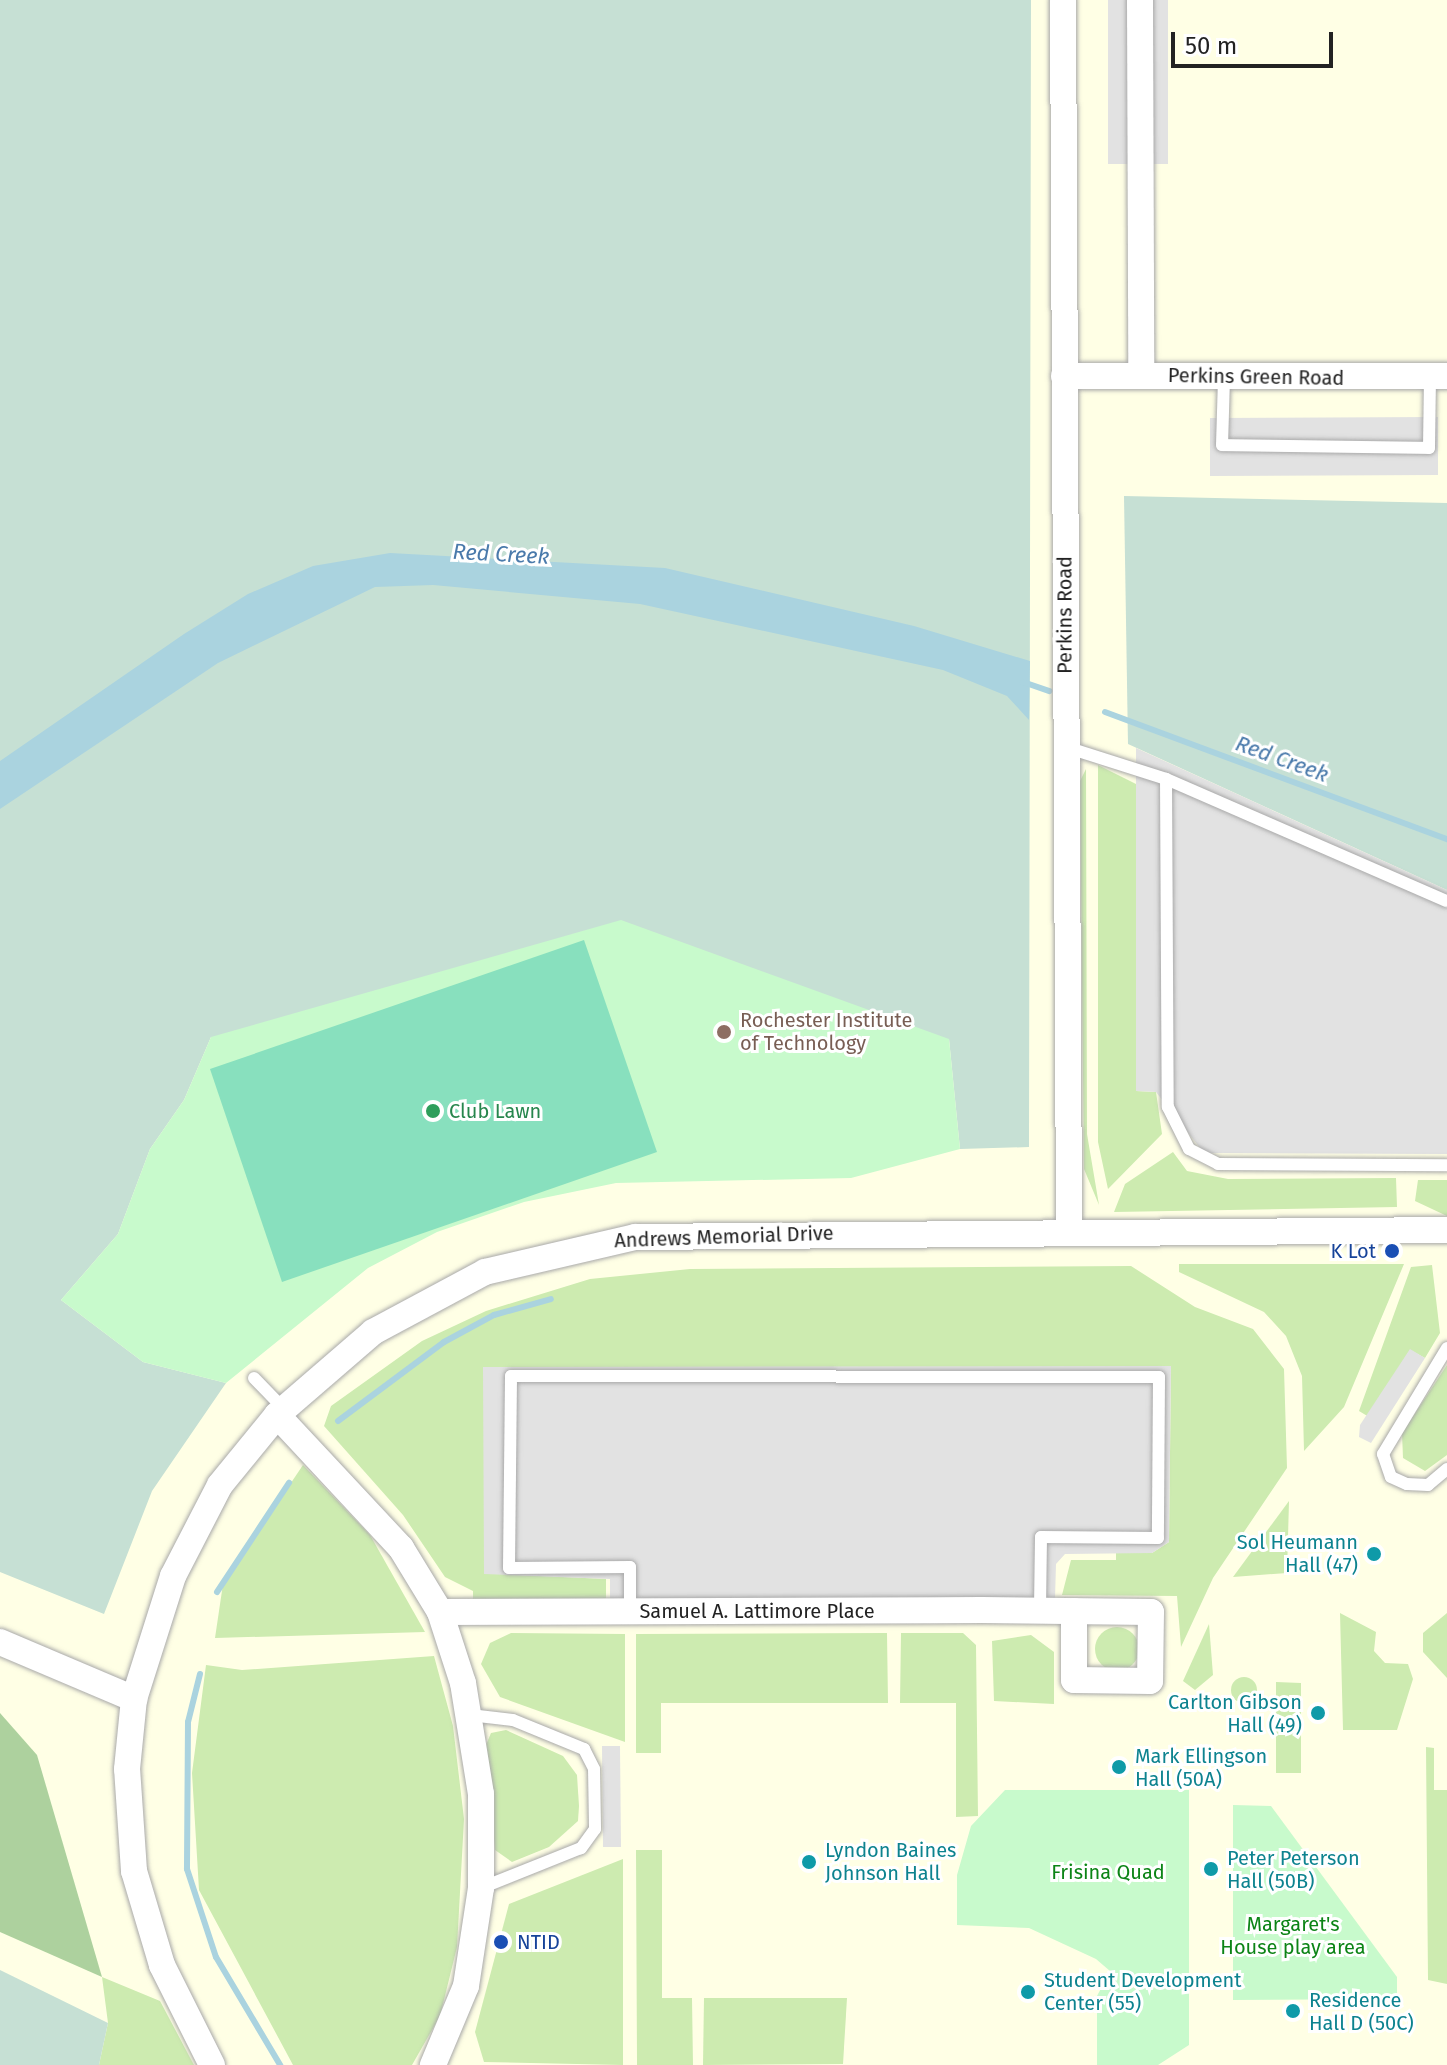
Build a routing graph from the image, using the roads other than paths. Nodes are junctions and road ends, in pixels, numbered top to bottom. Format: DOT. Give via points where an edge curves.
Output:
graph roads {
  1 [pos="1063,0"];
  2 [pos="1140,0"];
  3 [pos="1141,375"];
  4 [pos="1064,376"];
  5 [pos="1224,378"];
  6 [pos="1439,378"];
  7 [pos="1066,747"];
  8 [pos="1166,779"];
  9 [pos="1447,901"];
  10 [pos="1447,1165"];
  11 [pos="1447,1230"];
  12 [pos="1069,1231"];
  13 [pos="1447,1348"];
  14 [pos="254,1378"];
  15 [pos="281,1412"];
  16 [pos="1447,1469"];
  17 [pos="1040,1611"];
  18 [pos="1074,1611"];
  19 [pos="440,1612"];
  20 [pos="630,1612"];
  21 [pos="0,1642"];
  22 [pos="134,1699"];
  23 [pos="470,1715"];
  24 [pos="481,1888"];
  25 [pos="212,2065"];
  26 [pos="433,2065"];
  1 -- 4 [label="street, Perkins Road"];
  2 -- 3 [label="street"];
  3 -- 4 [label="street, Perkins Green Road"];
  3 -- 5 [label="street, Perkins Green Road"];
  4 -- 7 [label="street, Perkins Road"];
  5 -- 6 [label="street, Perkins Green Road"];
  5 -- 6 [label="lane" via="1222,445 1429,448"];
  7 -- 8 [label="lane" via="1118,759"];
  7 -- 12 [label="street, Perkins Road"];
  8 -- 9 [label="lane"];
  8 -- 10 [label="lane" via="1168,1091 1180,1139 1218,1164"];
  11 -- 12 [label="street, Andrews Memorial Drive"];
  12 -- 15 [label="street, Andrews Memorial Drive" via="674,1235 568,1248 485,1272 405,1312 343,1354"];
  13 -- 16 [label="lane" via="1383,1454 1391,1477 1407,1484 1428,1485"];
  14 -- 15 [label="lane"];
  15 -- 19 [label="street" via="372,1513"];
  15 -- 22 [label="street, Andrews Memorial Drive" via="220,1485 189,1541"];
  17 -- 18 [label="street, Samuel A. Lattimore Place"];
  17 -- 20 [label="street, Samuel A. Lattimore Place"];
  17 -- 20 [label="lane" via="1041,1537 1158,1538 1159,1377 511,1376 509,1568 630,1567"];
  19 -- 20 [label="street, Samuel A. Lattimore Place"];
  19 -- 23 [label="street"];
  21 -- 22 [label="street"];
  22 -- 25 [label="street, Andrews Memorial Drive" via="127,1769 134,1871 162,1965"];
  23 -- 24 [label="street" via="481,1794"];
  23 -- 24 [label="lane" via="513,1720 584,1749 594,1769 595,1829 581,1848"];
  24 -- 26 [label="street" via="466,1986"];
}
